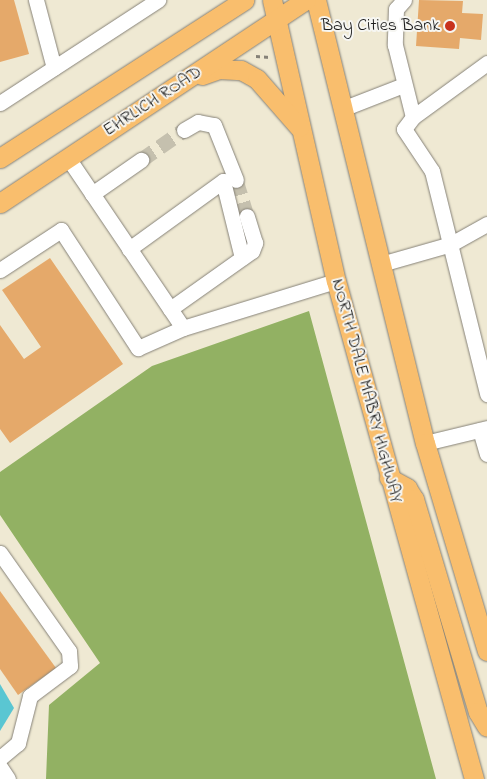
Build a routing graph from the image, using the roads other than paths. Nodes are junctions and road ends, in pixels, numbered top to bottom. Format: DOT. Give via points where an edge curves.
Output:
graph roads {
  1 [pos="36,0"];
  2 [pos="158,0"];
  3 [pos="244,0"];
  4 [pos="272,0"];
  5 [pos="306,0"];
  6 [pos="316,0"];
  7 [pos="404,0"];
  8 [pos="230,6"];
  9 [pos="277,20"];
  10 [pos="487,63"];
  11 [pos="54,68"];
  12 [pos="184,81"];
  13 [pos="401,86"];
  14 [pos="0,103"];
  15 [pos="342,110"];
  16 [pos="412,116"];
  17 [pos="184,130"];
  18 [pos="304,134"];
  19 [pos="0,158"];
  20 [pos="68,158"];
  21 [pos="141,160"];
  22 [pos="236,180"];
  23 [pos="92,194"];
  24 [pos="0,203"];
  25 [pos="246,216"];
  26 [pos="487,224"];
  27 [pos="451,244"];
  28 [pos="129,249"];
  29 [pos="242,258"];
  30 [pos="381,264"];
  31 [pos="0,270"];
  32 [pos="336,281"];
  33 [pos="170,309"];
  34 [pos="183,328"];
  35 [pos="487,394"];
  36 [pos="484,429"];
  37 [pos="425,443"];
  38 [pos="487,454"];
  39 [pos="389,478"];
  40 [pos="0,553"];
  41 [pos="487,651"];
  42 [pos="487,727"];
  43 [pos="0,758"];
  44 [pos="0,767"];
  45 [pos="8,779"];
  46 [pos="474,779"];
  1 -- 11 [label="street"];
  2 -- 11 [label="street"];
  3 -- 8 [label="main road, EHRLICH ROAD"];
  4 -- 9 [label="main road, NORTH DALE MABRY HIGHWAY"];
  5 -- 9 [label="main road, EHRLICH ROAD"];
  6 -- 15 [label="main road"];
  7 -- 13 [label="street" via="396,9 394,46"];
  8 -- 19 [label="main road, EHRLICH ROAD"];
  9 -- 12 [label="main road, EHRLICH ROAD"];
  9 -- 18 [label="main road, NORTH DALE MABRY HIGHWAY"];
  10 -- 16 [label="street"];
  11 -- 14 [label="street"];
  12 -- 18 [label="main road" via="220,69 241,70 277,97"];
  12 -- 20 [label="main road, EHRLICH ROAD"];
  13 -- 15 [label="street"];
  13 -- 16 [label="street"];
  15 -- 30 [label="main road"];
  16 -- 27 [label="street" via="404,130 432,171"];
  17 -- 22 [label="street" via="198,122 214,126"];
  18 -- 32 [label="main road, NORTH DALE MABRY HIGHWAY"];
  20 -- 23 [label="street"];
  20 -- 24 [label="main road, EHRLICH ROAD"];
  21 -- 23 [label="street"];
  23 -- 28 [label="street"];
  25 -- 29 [label="street" via="255,243"];
  26 -- 27 [label="street"];
  27 -- 30 [label="street"];
  27 -- 35 [label="street"];
  28 -- 29 [label="street" via="223,181"];
  28 -- 33 [label="street"];
  29 -- 33 [label="street"];
  30 -- 37 [label="main road"];
  31 -- 34 [label="street" via="61,230 138,348"];
  32 -- 34 [label="street"];
  32 -- 39 [label="main road, NORTH DALE MABRY HIGHWAY"];
  33 -- 34 [label="street"];
  36 -- 37 [label="street"];
  36 -- 38 [label="street"];
  37 -- 41 [label="main road"];
  39 -- 42 [label="main road" via="407,488 414,499 478,712"];
  39 -- 46 [label="main road, NORTH DALE MABRY HIGHWAY"];
  40 -- 43 [label="street" via="69,651 70,666 30,696 18,743"];
  44 -- 45 [label="street"];
}
